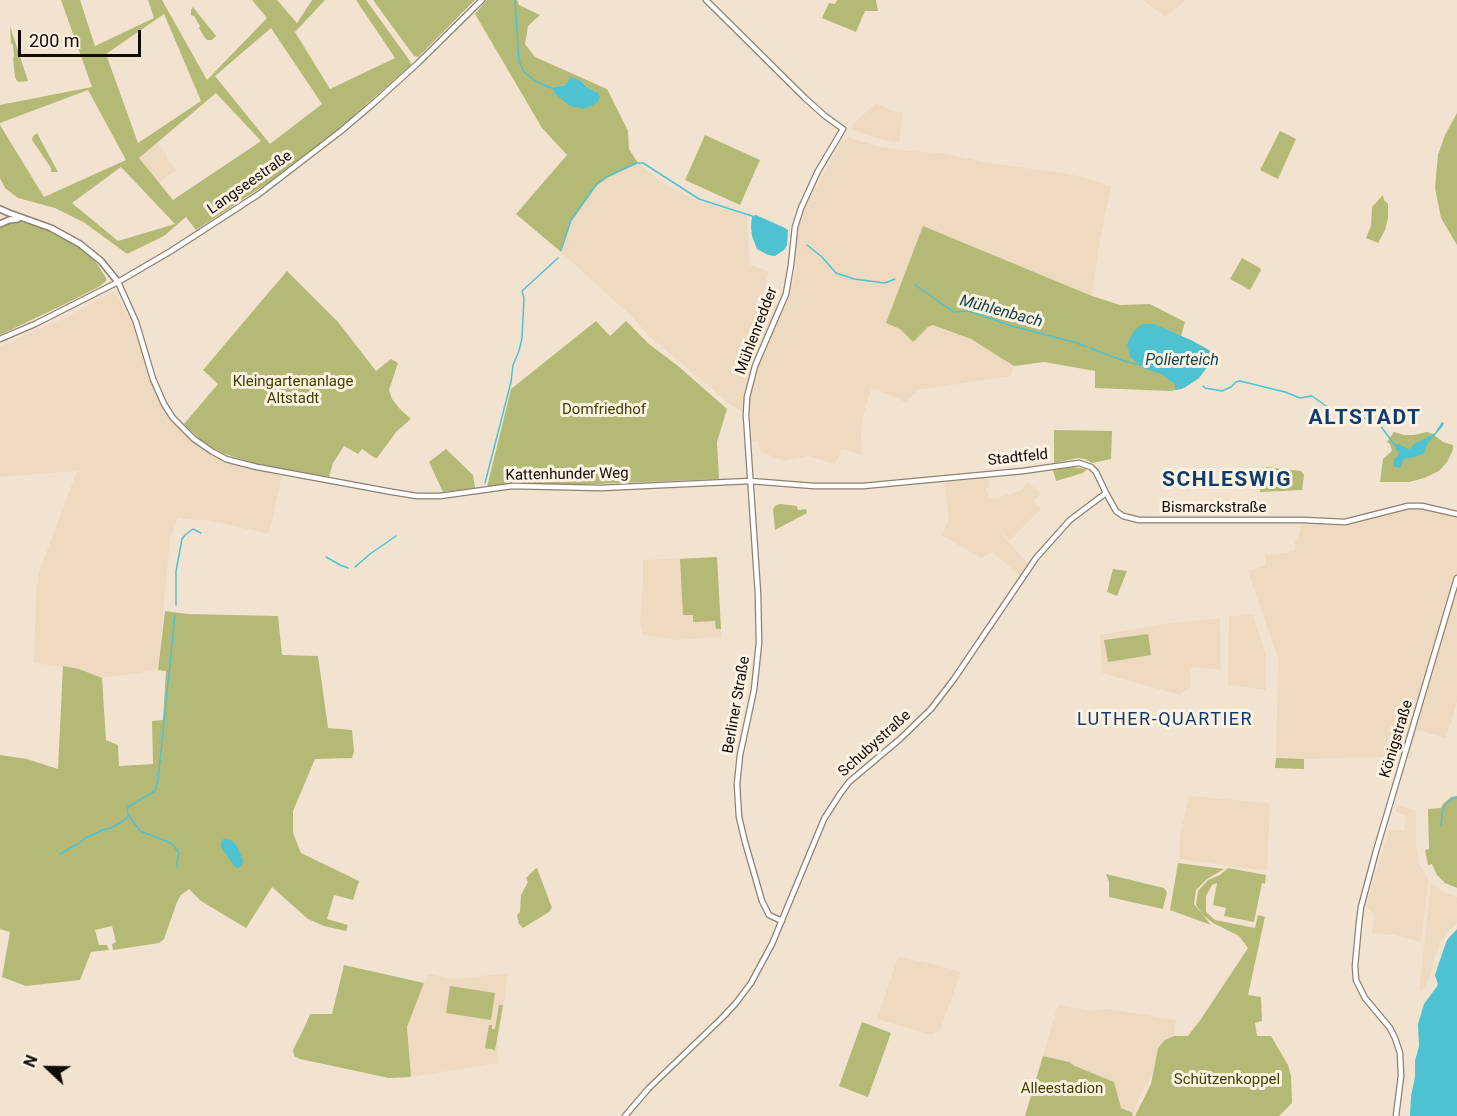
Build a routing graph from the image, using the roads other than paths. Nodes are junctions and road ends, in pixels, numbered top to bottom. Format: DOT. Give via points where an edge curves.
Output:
graph roads {
  1 [pos="482,0"];
  2 [pos="706,0"];
  3 [pos="0,209"];
  4 [pos="26,219"];
  5 [pos="0,224"];
  6 [pos="118,282"];
  7 [pos="0,339"];
  8 [pos="750,481"];
  9 [pos="917,481"];
  10 [pos="1106,493"];
  11 [pos="1457,514"];
  12 [pos="1457,578"];
  13 [pos="782,921"];
  14 [pos="625,1116"];
  15 [pos="1396,1116"];
  1 -- 6 [label="street, Langseestraße" via="375,102 296,167 200,233"];
  2 -- 8 [label="street, Mühlenredder" via="811,104 843,129 801,208 786,294 752,376 746,415"];
  3 -- 4 [label="main road"];
  4 -- 5 [label="main road"];
  4 -- 6 [label="main road" via="81,244"];
  6 -- 7 [label="street, Langseestraße"];
  6 -- 8 [label="street, Kattenhunder Weg" via="164,404 187,433 226,459 417,496 512,486 601,488"];
  8 -- 9 [label="street, Kattenhunder Weg" via="829,486"];
  8 -- 13 [label="street, Berliner Straße" via="759,643 740,755 739,817 762,901 769,915"];
  9 -- 10 [label="street, Stadtfeld" via="1079,463 1096,472"];
  10 -- 11 [label="street, Bismarckstraße" via="1116,511 1139,520 1345,522 1408,506"];
  10 -- 13 [label="street, Schubystraße" via="1070,520 1036,558 930,709 849,782 821,826"];
  12 -- 15 [label="street, Königstraße" via="1361,907 1356,980 1365,998 1390,1028 1400,1053"];
  13 -- 14 [label="street, Schubystraße" via="761,966 736,1003"];
}
